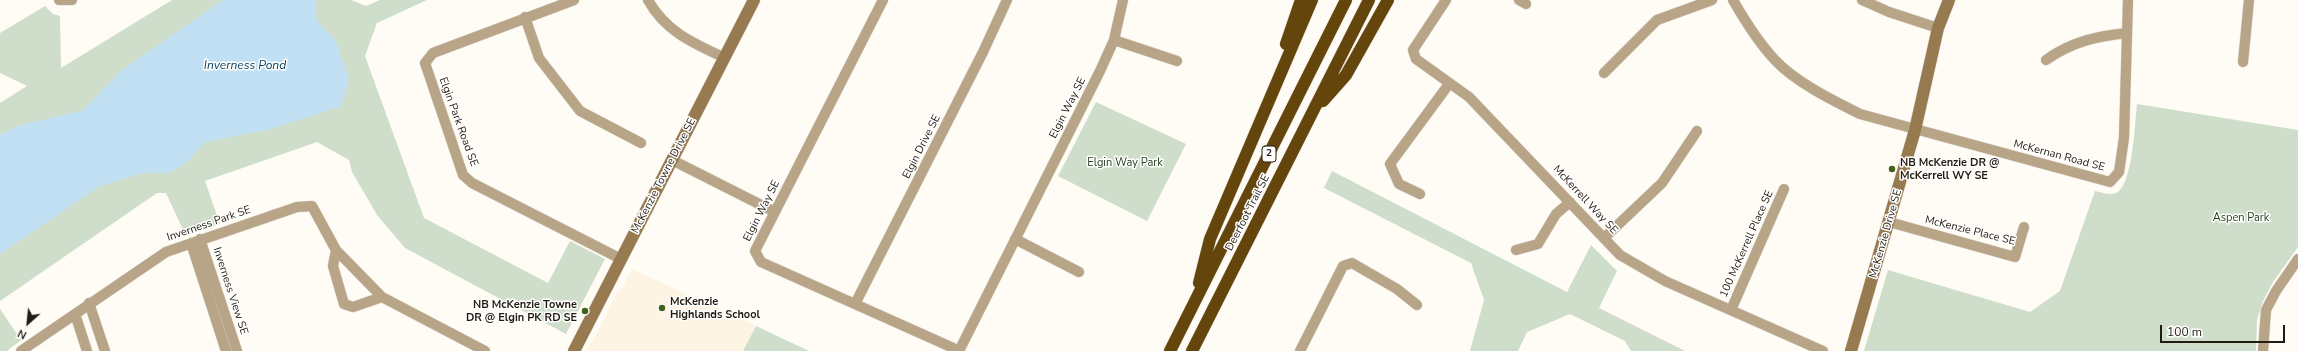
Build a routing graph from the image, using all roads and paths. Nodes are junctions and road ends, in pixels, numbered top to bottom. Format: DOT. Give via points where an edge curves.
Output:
graph roads {
  1 [pos="59,0"];
  2 [pos="72,0"];
  3 [pos="574,0"];
  4 [pos="648,0"];
  5 [pos="754,0"];
  6 [pos="883,0"];
  7 [pos="1007,0"];
  8 [pos="1123,0"];
  9 [pos="1301,0"];
  10 [pos="1312,0"];
  11 [pos="1346,0"];
  12 [pos="1369,0"];
  13 [pos="1388,0"];
  14 [pos="1446,0"];
  15 [pos="1712,0"];
  16 [pos="1733,0"];
  17 [pos="1862,0"];
  18 [pos="1949,0"];
  19 [pos="2128,0"];
  20 [pos="2249,0"];
  21 [pos="525,17"];
  22 [pos="1938,28"];
  23 [pos="2127,33"];
  24 [pos="1114,40"];
  25 [pos="725,58"];
  26 [pos="2046,60"];
  27 [pos="1177,61"];
  28 [pos="2243,62"];
  29 [pos="1286,65"];
  30 [pos="1604,73"];
  31 [pos="1449,84"];
  32 [pos="1312,113"];
  33 [pos="1915,130"];
  34 [pos="1697,131"];
  35 [pos="641,143"];
  36 [pos="672,160"];
  37 [pos="1784,189"];
  38 [pos="1420,194"];
  39 [pos="1570,202"];
  40 [pos="775,212"];
  41 [pos="1889,222"];
  42 [pos="2024,227"];
  43 [pos="1604,238"];
  44 [pos="1015,239"];
  45 [pos="196,241"];
  46 [pos="336,250"];
  47 [pos="1516,250"];
  48 [pos="621,259"];
  49 [pos="2298,259"];
  50 [pos="1079,272"];
  51 [pos="382,297"];
  52 [pos="89,303"];
  53 [pos="855,304"];
  54 [pos="1417,305"];
  55 [pos="1192,308"];
  56 [pos="1731,310"];
  57 [pos="75,314"];
  58 [pos="21,351"];
  59 [pos="87,351"];
  60 [pos="105,351"];
  61 [pos="226,351"];
  62 [pos="237,351"];
  63 [pos="485,351"];
  64 [pos="574,351"];
  65 [pos="959,351"];
  66 [pos="1170,351"];
  67 [pos="1192,351"];
  68 [pos="1300,351"];
  69 [pos="1823,351"];
  70 [pos="1851,351"];
  71 [pos="2263,351"];
  1 -- 2 [label="street"];
  3 -- 21 [label="street, Elgin Park Road SE"];
  4 -- 25 [label="street" via="664,23 688,41"];
  5 -- 25 [label="street, McKenzie Towne Drive SE"];
  6 -- 40 [label="street, Elgin Way SE"];
  7 -- 53 [label="street, Elgin Drive SE"];
  8 -- 24 [label="street, Elgin Way SE"];
  9 -- 29 [label="highway" via="1284,48"];
  10 -- 29 [label="highway"];
  11 -- 55 [label="highway, Deerfoot Trail SE / 2"];
  12 -- 32 [label="highway, Deerfoot Trail SE / 2"];
  13 -- 32 [label="highway" via="1346,75"];
  14 -- 31 [label="street, McKerrell Way SE" via="1413,50 1416,59"];
  15 -- 30 [label="street" via="1657,20"];
  16 -- 33 [label="street" via="1748,26 1776,61 1822,95 1860,114"];
  17 -- 22 [label="street"];
  18 -- 22 [label="street, McKenzie Drive SE"];
  19 -- 23 [label="street, McKernan Road SE"];
  20 -- 28 [label="street"];
  21 -- 35 [label="street" via="539,58 580,111"];
  21 -- 48 [label="street, Elgin Park Road SE" via="433,53 425,63 463,174 472,183"];
  22 -- 33 [label="street, McKenzie Drive SE"];
  23 -- 26 [label="street" via="2083,40 2061,49"];
  23 -- 33 [label="street, McKernan Road SE" via="2124,138 2119,172 2110,182"];
  24 -- 27 [label="street"];
  24 -- 44 [label="street, Elgin Way SE"];
  25 -- 36 [label="street, McKenzie Towne Drive SE"];
  29 -- 55 [label="highway" via="1210,239"];
  31 -- 38 [label="street" via="1390,164 1399,184"];
  31 -- 39 [label="street, McKerrell Way SE" via="1469,96"];
  32 -- 67 [label="highway, Deerfoot Trail SE / 2"];
  33 -- 41 [label="street, McKenzie Drive SE"];
  34 -- 43 [label="street" via="1662,183"];
  36 -- 40 [label="street"];
  36 -- 48 [label="street, McKenzie Towne Drive SE"];
  37 -- 56 [label="street, 100 McKerrell Place SE"];
  39 -- 43 [label="street, McKerrell Way SE"];
  39 -- 47 [label="street" via="1556,214 1538,244"];
  40 -- 53 [label="street, Elgin Way SE" via="755,251 761,262"];
  41 -- 42 [label="street, McKenzie Place SE" via="2015,257"];
  41 -- 70 [label="street, McKenzie Drive SE"];
  43 -- 56 [label="street, McKerrell Way SE" via="1620,255 1634,264"];
  44 -- 50 [label="street"];
  44 -- 65 [label="street, Elgin Way SE"];
  45 -- 46 [label="street, Inverness Park SE" via="297,207 312,206"];
  45 -- 52 [label="street, Inverness Park SE" via="166,252"];
  45 -- 61 [label="street, Inverness View SE"];
  45 -- 62 [label="street, Inverness View SE"];
  46 -- 51 [label="street, Inverness Park SE"];
  46 -- 51 [label="street" via="333,266 344,304 353,307"];
  48 -- 64 [label="street, McKenzie Towne Drive SE"];
  49 -- 71 [label="street" via="2266,310"];
  51 -- 63 [label="street, Inverness Park SE"];
  52 -- 57 [label="street, Inverness Park SE"];
  52 -- 60 [label="street"];
  53 -- 65 [label="street, Elgin Way SE"];
  54 -- 68 [label="street" via="1397,289 1352,263 1343,266"];
  55 -- 66 [label="highway, Deerfoot Trail SE / 2"];
  56 -- 69 [label="street, McKerrell Way SE"];
  57 -- 58 [label="street, Inverness Park SE"];
  57 -- 59 [label="street"];
}
